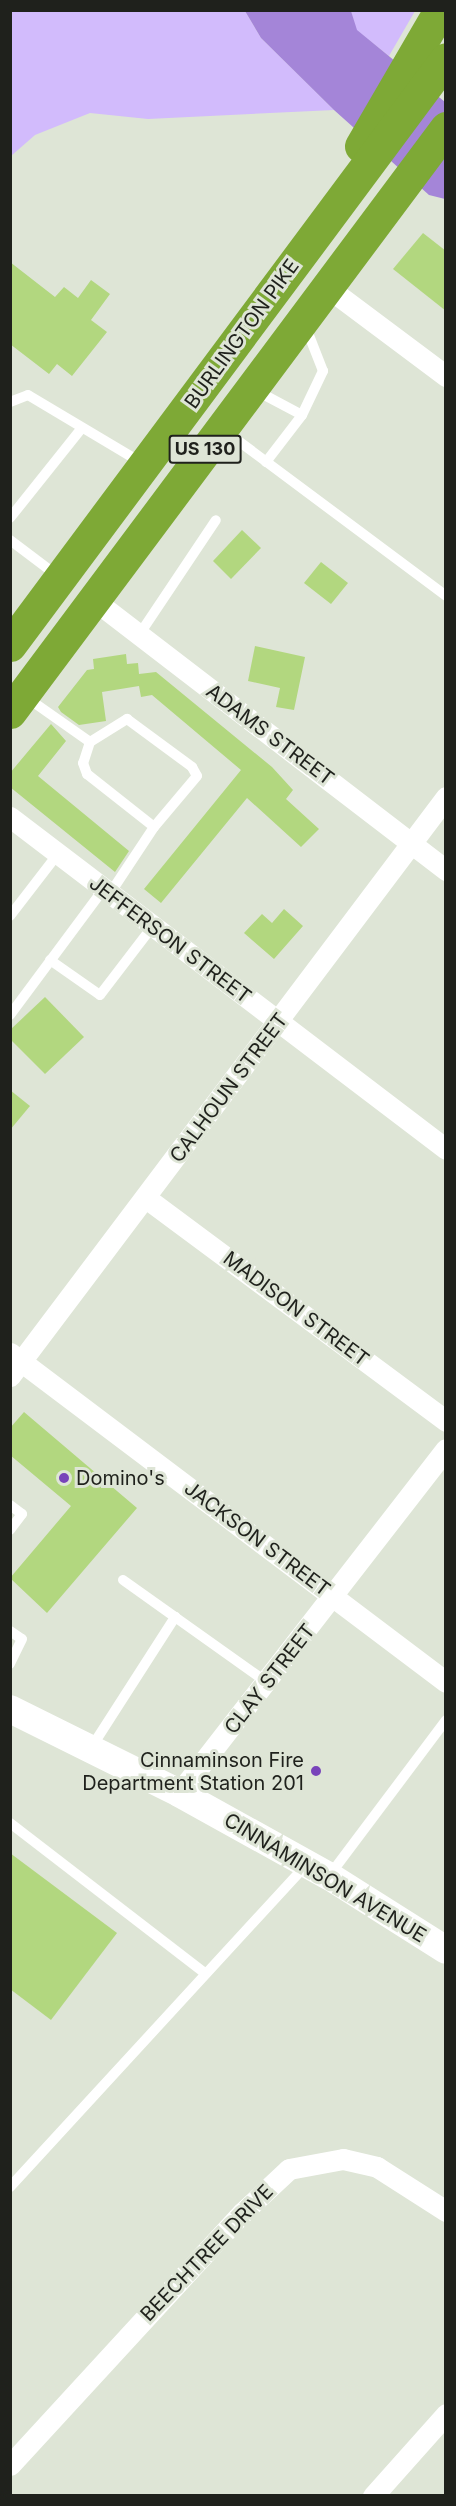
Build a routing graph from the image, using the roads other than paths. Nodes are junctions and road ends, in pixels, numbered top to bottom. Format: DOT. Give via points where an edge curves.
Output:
graph roads {
  1 [pos="441,10"];
  2 [pos="446,59"];
  3 [pos="398,101"];
  4 [pos="446,128"];
  5 [pos="327,287"];
  6 [pos="302,319"];
  7 [pos="446,376"];
  8 [pos="251,387"];
  9 [pos="10,402"];
  10 [pos="302,415"];
  11 [pos="220,428"];
  12 [pos="81,429"];
  13 [pos="266,462"];
  14 [pos="145,465"];
  15 [pos="10,518"];
  16 [pos="216,520"];
  17 [pos="10,540"];
  18 [pos="61,579"];
  19 [pos="446,596"];
  20 [pos="94,600"];
  21 [pos="139,635"];
  22 [pos="10,645"];
  23 [pos="17,704"];
  24 [pos="90,742"];
  25 [pos="446,797"];
  26 [pos="10,817"];
  27 [pos="154,827"];
  28 [pos="412,843"];
  29 [pos="57,855"];
  30 [pos="446,870"];
  31 [pos="106,892"];
  32 [pos="10,916"];
  33 [pos="152,927"];
  34 [pos="50,960"];
  35 [pos="10,1015"];
  36 [pos="279,1023"];
  37 [pos="446,1149"];
  38 [pos="146,1198"];
  39 [pos="14,1364"];
  40 [pos="446,1421"];
  41 [pos="446,1449"];
  42 [pos="10,1505"];
  43 [pos="10,1530"];
  44 [pos="123,1580"];
  45 [pos="334,1598"];
  46 [pos="176,1617"];
  47 [pos="10,1631"];
  48 [pos="10,1664"];
  49 [pos="446,1682"];
  50 [pos="268,1683"];
  51 [pos="10,1709"];
  52 [pos="446,1720"];
  53 [pos="91,1748"];
  54 [pos="180,1792"];
  55 [pos="10,1823"];
  56 [pos="318,1870"];
  57 [pos="446,1950"];
  58 [pos="206,1974"];
  59 [pos="10,2187"];
  60 [pos="446,2211"];
  61 [pos="446,2414"];
  62 [pos="10,2465"];
  63 [pos="373,2496"];
  1 -- 3 [label="highway"];
  2 -- 3 [label="highway"];
  3 -- 14 [label="highway, BURLINGTON PIKE / US 130" via="321,226"];
  4 -- 5 [label="highway, BURLINGTON PIKE / US 130"];
  5 -- 6 [label="highway, BURLINGTON PIKE / US 130"];
  5 -- 7 [label="street"];
  6 -- 8 [label="highway, BURLINGTON PIKE / US 130"];
  6 -- 10 [label="lane" via="323,372"];
  8 -- 10 [label="lane"];
  8 -- 11 [label="highway, BURLINGTON PIKE / US 130"];
  9 -- 12 [label="lane" via="28,395"];
  10 -- 13 [label="lane"];
  11 -- 13 [label="lane"];
  11 -- 20 [label="highway, BURLINGTON PIKE / US 130"];
  12 -- 14 [label="lane" via="97,432"];
  12 -- 15 [label="lane"];
  13 -- 19 [label="lane"];
  14 -- 18 [label="highway, BURLINGTON PIKE / US 130"];
  16 -- 21 [label="lane"];
  17 -- 18 [label="lane"];
  18 -- 22 [label="highway, BURLINGTON PIKE / US 130"];
  20 -- 21 [label="street, ADAMS STREET"];
  20 -- 23 [label="highway, BURLINGTON PIKE / US 130"];
  21 -- 28 [label="street, ADAMS STREET"];
  23 -- 24 [label="lane"];
  24 -- 27 [label="lane" via="83,763 87,774"];
  24 -- 27 [label="lane" via="127,719 192,767 197,777"];
  25 -- 28 [label="street, CALHOUN STREET"];
  26 -- 29 [label="street, JEFFERSON STREET"];
  27 -- 31 [label="lane"];
  28 -- 30 [label="street, ADAMS STREET"];
  28 -- 36 [label="street, CALHOUN STREET"];
  29 -- 31 [label="street, JEFFERSON STREET"];
  29 -- 32 [label="lane"];
  31 -- 33 [label="street, JEFFERSON STREET"];
  31 -- 34 [label="lane"];
  33 -- 34 [label="lane" via="100,995"];
  33 -- 36 [label="street, JEFFERSON STREET"];
  34 -- 35 [label="lane"];
  36 -- 37 [label="street, JEFFERSON STREET"];
  36 -- 38 [label="street, CALHOUN STREET"];
  38 -- 39 [label="street, CALHOUN STREET"];
  38 -- 40 [label="street, MADISON STREET"];
  39 -- 45 [label="street, JACKSON STREET"];
  41 -- 45 [label="street, CLAY STREET"];
  42 -- 43 [label="lane" via="22,1514"];
  44 -- 46 [label="lane"];
  45 -- 49 [label="street, JACKSON STREET"];
  45 -- 50 [label="street, CLAY STREET"];
  46 -- 50 [label="lane"];
  46 -- 53 [label="lane"];
  47 -- 48 [label="lane" via="22,1639"];
  50 -- 54 [label="street, CLAY STREET"];
  51 -- 53 [label="main road, CINNAMINSON AVENUE"];
  52 -- 56 [label="lane"];
  53 -- 54 [label="main road, CINNAMINSON AVENUE"];
  54 -- 56 [label="main road, CINNAMINSON AVENUE"];
  55 -- 58 [label="lane"];
  56 -- 57 [label="main road, CINNAMINSON AVENUE"];
  56 -- 58 [label="lane"];
  58 -- 59 [label="lane"];
  60 -- 62 [label="street, BEECHTREE DRIVE" via="377,2167 343,2159 289,2169 242,2213"];
  61 -- 63 [label="street"];
}
